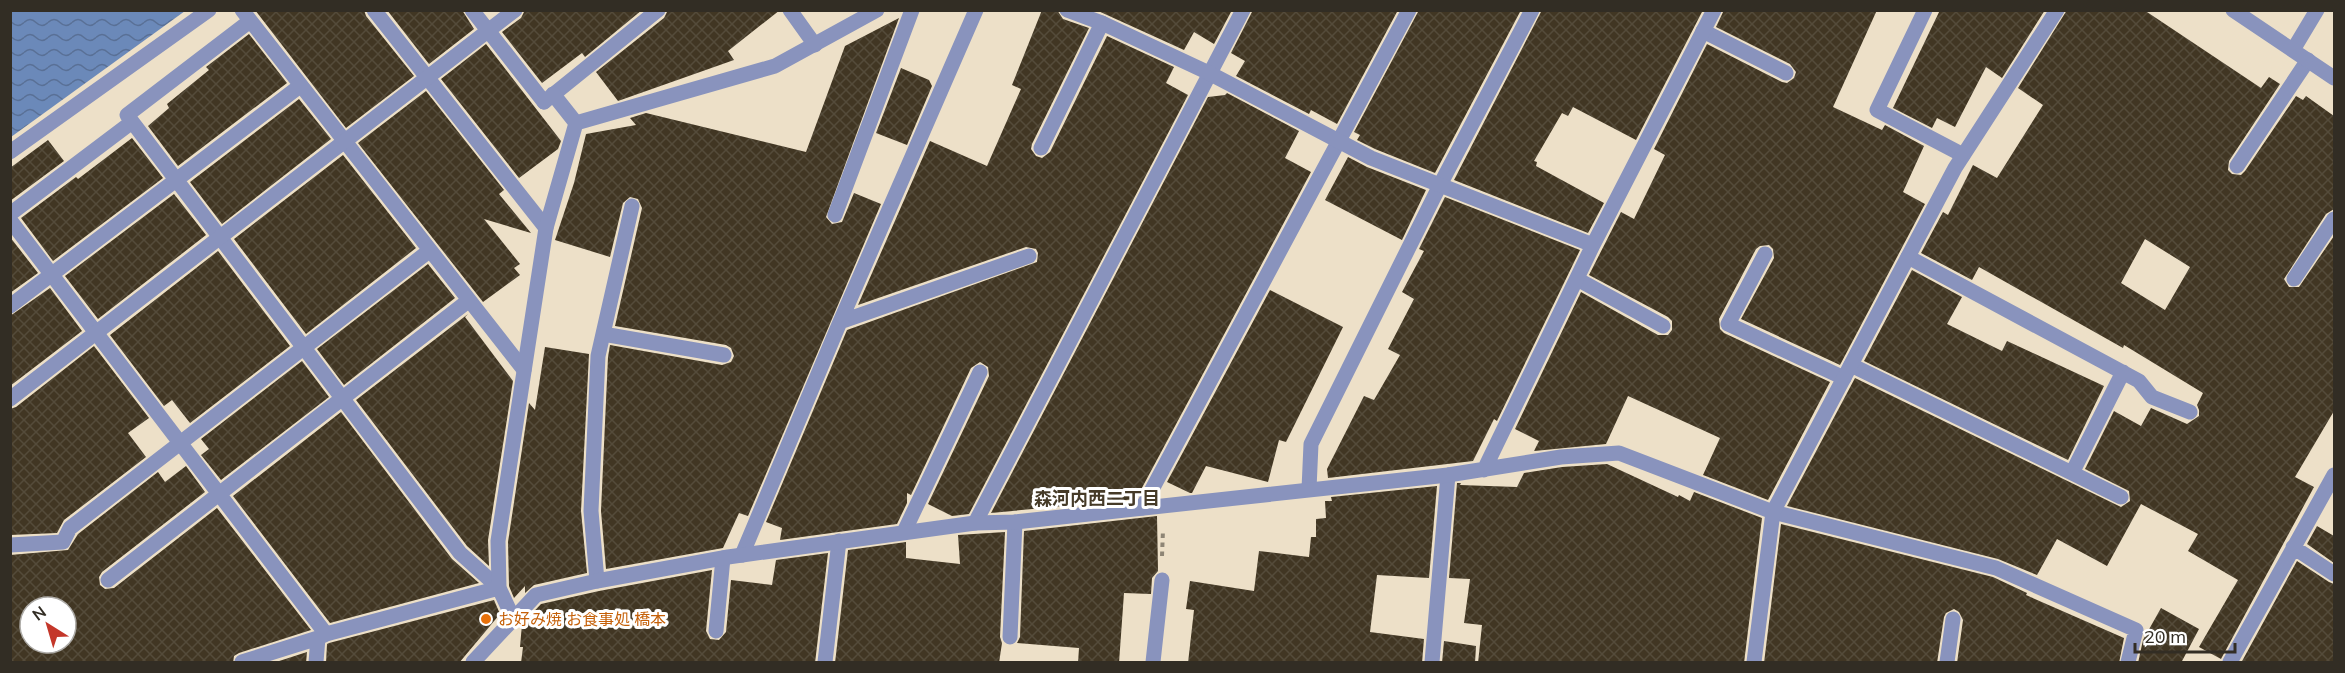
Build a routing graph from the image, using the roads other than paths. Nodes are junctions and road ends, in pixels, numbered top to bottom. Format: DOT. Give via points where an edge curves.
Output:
graph roads {
  1 [pos="209,10"];
  2 [pos="374,10"];
  3 [pos="472,10"];
  4 [pos="515,10"];
  5 [pos="658,10"];
  6 [pos="790,10"];
  7 [pos="877,10"];
  8 [pos="912,10"];
  9 [pos="976,10"];
  10 [pos="1067,10"];
  11 [pos="1244,10"];
  12 [pos="1409,10"];
  13 [pos="1532,10"];
  14 [pos="1714,10"];
  15 [pos="1925,10"];
  16 [pos="2057,10"];
  17 [pos="2233,10"];
  18 [pos="2317,10"];
  19 [pos="246,16"];
  20 [pos="1102,23"];
  21 [pos="489,30"];
  22 [pos="1703,31"];
  23 [pos="814,45"];
  24 [pos="2293,50"];
  25 [pos="2308,60"];
  26 [pos="1209,73"];
  27 [pos="1786,73"];
  28 [pos="2334,78"];
  29 [pos="427,80"];
  30 [pos="300,86"];
  31 [pos="548,98"];
  32 [pos="132,122"];
  33 [pos="576,123"];
  34 [pos="1338,141"];
  35 [pos="344,142"];
  36 [pos="1041,148"];
  37 [pos="10,152"];
  38 [pos="1963,155"];
  39 [pos="2237,166"];
  40 [pos="177,180"];
  41 [pos="1440,185"];
  42 [pos="632,206"];
  43 [pos="10,214"];
  44 [pos="835,215"];
  45 [pos="2334,219"];
  46 [pos="10,220"];
  47 [pos="546,228"];
  48 [pos="219,237"];
  49 [pos="1593,245"];
  50 [pos="429,251"];
  51 [pos="1765,254"];
  52 [pos="1029,256"];
  53 [pos="1908,257"];
  54 [pos="52,274"];
  55 [pos="1577,279"];
  56 [pos="2294,279"];
  57 [pos="468,301"];
  58 [pos="10,306"];
  59 [pos="840,322"];
  60 [pos="1663,326"];
  61 [pos="97,333"];
  62 [pos="603,334"];
  63 [pos="303,349"];
  64 [pos="724,355"];
  65 [pos="1851,364"];
  66 [pos="524,370"];
  67 [pos="980,372"];
  68 [pos="2123,372"];
  69 [pos="1844,378"];
  70 [pos="10,399"];
  71 [pos="342,399"];
  72 [pos="2190,412"];
  73 [pos="180,443"];
  74 [pos="1484,470"];
  75 [pos="2072,473"];
  76 [pos="1448,475"];
  77 [pos="2334,475"];
  78 [pos="1309,489"];
  79 [pos="219,494"];
  80 [pos="2121,497"];
  81 [pos="1142,508"];
  82 [pos="1773,512"];
  83 [pos="1015,522"];
  84 [pos="975,523"];
  85 [pos="904,532"];
  86 [pos="839,541"];
  87 [pos="10,545"];
  88 [pos="2293,548"];
  89 [pos="742,555"];
  90 [pos="723,558"];
  91 [pos="2334,574"];
  92 [pos="108,580"];
  93 [pos="1162,580"];
  94 [pos="597,581"];
  95 [pos="499,588"];
  96 [pos="513,618"];
  97 [pos="1953,619"];
  98 [pos="716,631"];
  99 [pos="322,636"];
  100 [pos="1010,637"];
  101 [pos="243,663"];
  102 [pos="316,663"];
  103 [pos="473,663"];
  104 [pos="825,663"];
  105 [pos="1153,663"];
  106 [pos="1432,663"];
  107 [pos="1754,663"];
  108 [pos="1947,663"];
  109 [pos="2128,663"];
  110 [pos="2230,663"];
  1 -- 37 [label="street"];
  2 -- 29 [label="street"];
  3 -- 21 [label="street"];
  4 -- 21 [label="street"];
  5 -- 31 [label="street"];
  6 -- 23 [label="street"];
  7 -- 23 [label="street"];
  8 -- 44 [label="street"];
  9 -- 59 [label="street"];
  10 -- 20 [label="street"];
  11 -- 26 [label="street"];
  12 -- 34 [label="street"];
  13 -- 41 [label="street"];
  14 -- 22 [label="street"];
  15 -- 38 [label="street" via="1877,110"];
  16 -- 38 [label="street"];
  17 -- 24 [label="street"];
  18 -- 24 [label="street"];
  19 -- 30 [label="street"];
  19 -- 32 [label="street" via="127,115"];
  20 -- 26 [label="street"];
  20 -- 36 [label="street"];
  21 -- 29 [label="street"];
  21 -- 31 [label="street"];
  22 -- 27 [label="street"];
  22 -- 49 [label="street"];
  23 -- 33 [label="street" via="775,66"];
  24 -- 25 [label="street"];
  25 -- 28 [label="street"];
  25 -- 39 [label="street"];
  26 -- 34 [label="street"];
  26 -- 84 [label="street"];
  29 -- 35 [label="street"];
  29 -- 47 [label="street"];
  30 -- 35 [label="street"];
  30 -- 40 [label="street"];
  31 -- 33 [label="street"];
  32 -- 40 [label="street"];
  32 -- 43 [label="street"];
  33 -- 47 [label="street"];
  34 -- 41 [label="street"];
  34 -- 81 [label="street"];
  35 -- 48 [label="street"];
  35 -- 50 [label="street"];
  38 -- 53 [label="street"];
  40 -- 48 [label="street"];
  40 -- 54 [label="street"];
  41 -- 49 [label="street"];
  41 -- 78 [label="street" via="1311,444"];
  42 -- 62 [label="street"];
  45 -- 56 [label="street"];
  46 -- 54 [label="street"];
  47 -- 66 [label="street"];
  48 -- 61 [label="street"];
  48 -- 63 [label="street"];
  49 -- 55 [label="street"];
  50 -- 57 [label="street"];
  50 -- 63 [label="street"];
  51 -- 69 [label="street" via="1728,324"];
  52 -- 59 [label="street"];
  53 -- 65 [label="street"];
  53 -- 68 [label="street"];
  54 -- 58 [label="street"];
  54 -- 61 [label="street"];
  55 -- 60 [label="street"];
  55 -- 74 [label="street"];
  57 -- 66 [label="street"];
  57 -- 71 [label="street"];
  59 -- 89 [label="street"];
  61 -- 70 [label="street"];
  61 -- 73 [label="street"];
  62 -- 64 [label="street"];
  62 -- 94 [label="street" via="598,356 591,511"];
  63 -- 71 [label="street"];
  63 -- 73 [label="street"];
  65 -- 69 [label="street"];
  65 -- 75 [label="street"];
  66 -- 95 [label="street" via="498,541"];
  67 -- 85 [label="street"];
  68 -- 72 [label="street" via="2139,381 2152,397"];
  68 -- 75 [label="street"];
  69 -- 82 [label="street"];
  71 -- 79 [label="street"];
  71 -- 95 [label="street" via="460,553"];
  73 -- 79 [label="street"];
  73 -- 87 [label="street" via="70,528 63,542"];
  74 -- 76 [label="street"];
  74 -- 82 [label="street" via="1620,453"];
  75 -- 80 [label="street"];
  76 -- 78 [label="street"];
  76 -- 106 [label="street"];
  77 -- 88 [label="street"];
  78 -- 81 [label="street"];
  79 -- 92 [label="street"];
  79 -- 99 [label="street"];
  81 -- 83 [label="street"];
  82 -- 107 [label="street"];
  82 -- 109 [label="street" via="1996,568 2136,630"];
  83 -- 84 [label="street"];
  83 -- 100 [label="street"];
  84 -- 85 [label="street"];
  85 -- 86 [label="street"];
  86 -- 89 [label="street"];
  86 -- 104 [label="street"];
  88 -- 91 [label="street"];
  88 -- 110 [label="street"];
  89 -- 90 [label="street"];
  90 -- 94 [label="street"];
  90 -- 98 [label="street"];
  93 -- 105 [label="street"];
  94 -- 96 [label="street" via="536,595"];
  95 -- 96 [label="street"];
  95 -- 99 [label="street"];
  96 -- 103 [label="street"];
  97 -- 108 [label="street"];
  99 -- 101 [label="street"];
  99 -- 102 [label="street"];
}
